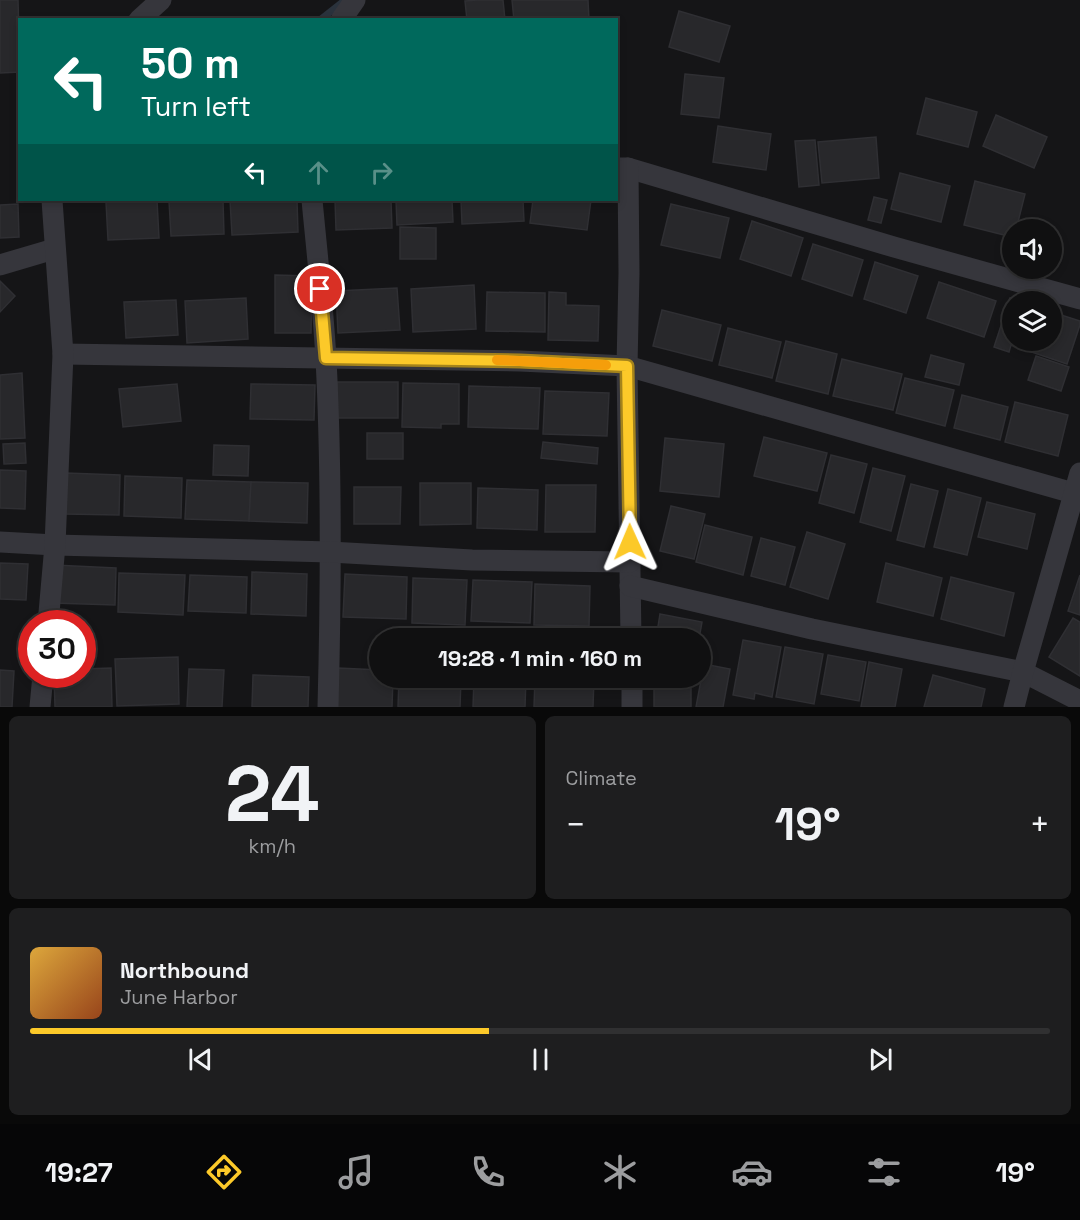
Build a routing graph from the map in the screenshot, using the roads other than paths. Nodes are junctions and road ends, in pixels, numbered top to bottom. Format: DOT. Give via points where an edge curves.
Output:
graph roads {
  1 [pos="161,0"];
  2 [pos="356,0"];
  3 [pos="141,18"];
  4 [pos="342,18"];
  5 [pos="622,168"];
  6 [pos="52,201"];
  7 [pos="312,201"];
  8 [pos="54,249"];
  9 [pos="0,265"];
  10 [pos="1080,299"];
  11 [pos="63,354"];
  12 [pos="326,358"];
  13 [pos="627,366"];
  14 [pos="1080,473"];
  15 [pos="1077,494"];
  16 [pos="0,542"];
  17 [pos="55,545"];
  18 [pos="330,552"];
  19 [pos="630,562"];
  20 [pos="630,586"];
  21 [pos="49,610"];
  22 [pos="631,628"];
  23 [pos="1023,672"];
  24 [pos="42,688"];
  25 [pos="632,688"];
  26 [pos="1080,701"];
  27 [pos="40,707"];
  28 [pos="328,707"];
  29 [pos="632,707"];
  30 [pos="1014,707"];
  1 -- 3 [label="street"];
  2 -- 4 [label="street"];
  5 -- 10 [label="street"];
  5 -- 13 [label="street" via="628,273"];
  6 -- 8 [label="street"];
  7 -- 12 [label="street"];
  8 -- 9 [label="street"];
  8 -- 11 [label="street"];
  11 -- 12 [label="street"];
  11 -- 17 [label="street"];
  12 -- 13 [label="street"];
  12 -- 18 [label="street"];
  13 -- 15 [label="street"];
  13 -- 19 [label="street"];
  14 -- 15 [label="street"];
  15 -- 23 [label="street"];
  16 -- 17 [label="street"];
  17 -- 18 [label="street"];
  17 -- 21 [label="street"];
  18 -- 19 [label="street" via="472,560"];
  18 -- 28 [label="street"];
  19 -- 20 [label="street"];
  20 -- 22 [label="street"];
  20 -- 23 [label="street"];
  23 -- 26 [label="street"];
  23 -- 30 [label="street"];
  24 -- 27 [label="street"];
  25 -- 29 [label="street"];
}
